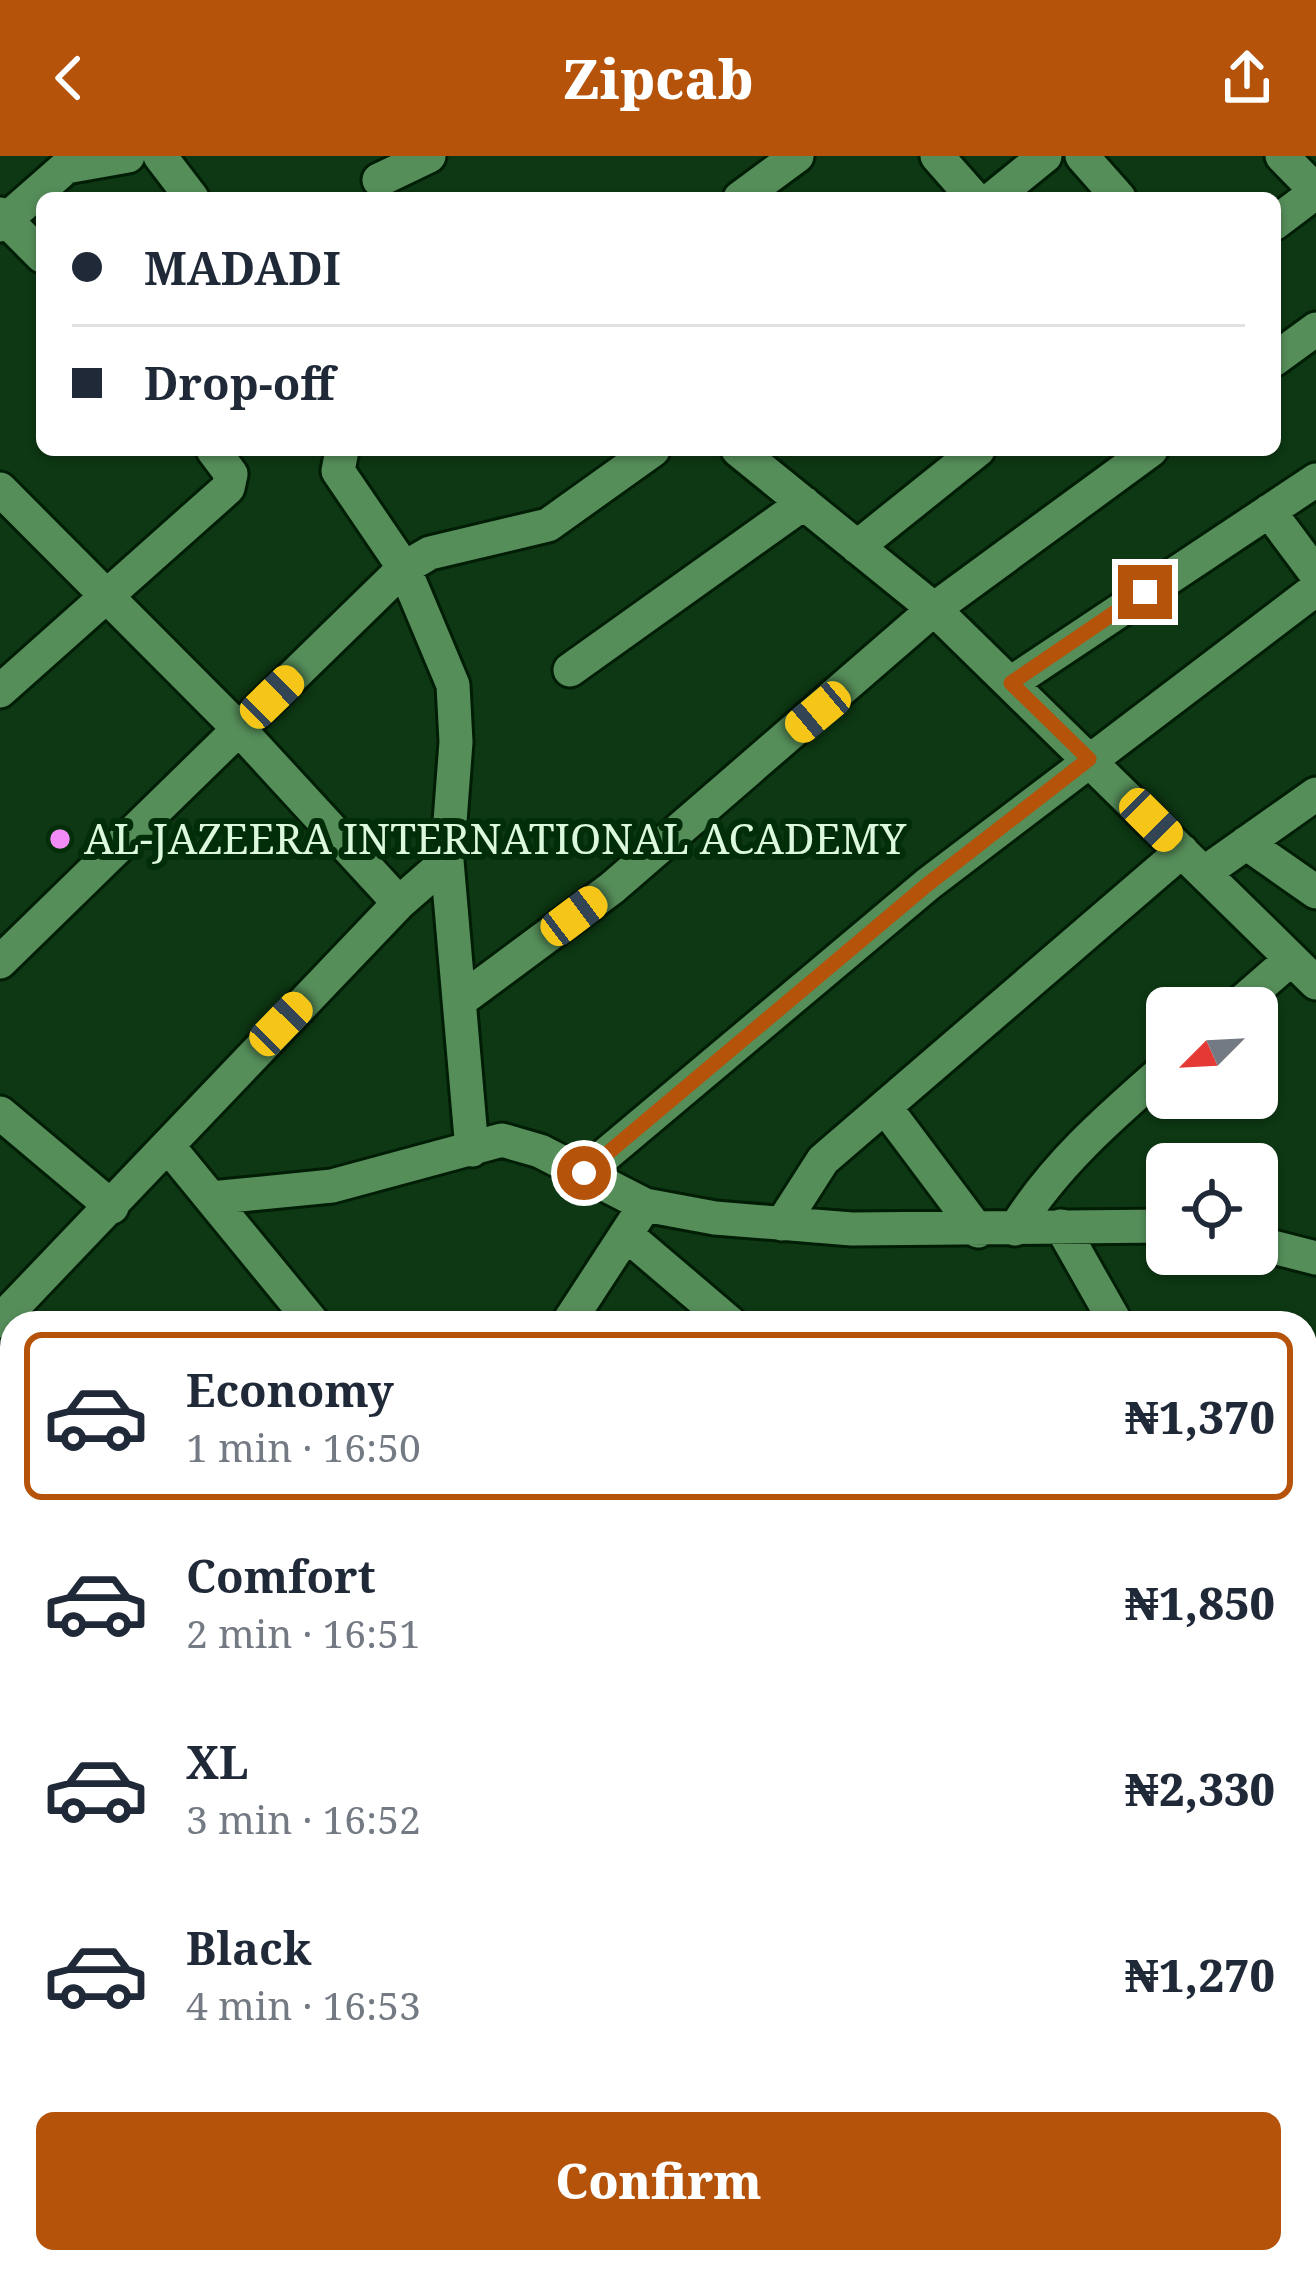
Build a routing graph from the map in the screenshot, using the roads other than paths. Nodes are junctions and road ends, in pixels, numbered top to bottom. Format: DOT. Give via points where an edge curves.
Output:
graph roads {
  1 [pos="128,156"];
  2 [pos="160,156"];
  3 [pos="429,156"];
  4 [pos="797,156"];
  5 [pos="937,156"];
  6 [pos="1045,156"];
  7 [pos="1082,156"];
  8 [pos="1282,156"];
  9 [pos="377,178"];
  10 [pos="187,192"];
  11 [pos="748,192"];
  12 [pos="969,192"];
  13 [pos="1000,192"];
  14 [pos="1114,192"];
  15 [pos="1316,192"];
  16 [pos="1281,218"];
  17 [pos="2,219"];
  18 [pos="36,250"];
  19 [pos="1316,328"];
  20 [pos="1281,354"];
  21 [pos="218,456"];
  22 [pos="341,456"];
  23 [pos="645,456"];
  24 [pos="745,456"];
  25 [pos="970,456"];
  26 [pos="1143,456"];
  27 [pos="1316,480"];
  28 [pos="0,489"];
  29 [pos="804,503"];
  30 [pos="1269,511"];
  31 [pos="857,548"];
  32 [pos="404,568"];
  33 [pos="1316,574"];
  34 [pos="1316,589"];
  35 [pos="107,594"];
  36 [pos="934,609"];
  37 [pos="570,670"];
  38 [pos="1011,683"];
  39 [pos="0,691"];
  40 [pos="239,729"];
  41 [pos="1089,759"];
  42 [pos="1316,794"];
  43 [pos="1246,843"];
  44 [pos="447,861"];
  45 [pos="1193,862"];
  46 [pos="1316,892"];
  47 [pos="399,903"];
  48 [pos="1292,959"];
  49 [pos="0,962"];
  50 [pos="1316,983"];
  51 [pos="1259,987"];
  52 [pos="461,1000"];
  53 [pos="1146,1086"];
  54 [pos="885,1107"];
  55 [pos="0,1114"];
  56 [pos="168,1146"];
  57 [pos="472,1150"];
  58 [pos="584,1173"];
  59 [pos="212,1198"];
  60 [pos="645,1205"];
  61 [pos="112,1207"];
  62 [pos="782,1224"];
  63 [pos="1060,1226"];
  64 [pos="1146,1226"];
  65 [pos="1015,1229"];
  66 [pos="978,1231"];
  67 [pos="629,1238"];
  68 [pos="1278,1249"];
  69 [pos="1316,1258"];
  70 [pos="10,1311"];
  71 [pos="304,1311"];
  72 [pos="577,1311"];
  73 [pos="716,1311"];
  74 [pos="1109,1311"];
  1 -- 17 [label="street" via="66,167"];
  2 -- 10 [label="street"];
  3 -- 9 [label="street"];
  4 -- 11 [label="street"];
  5 -- 12 [label="street"];
  6 -- 13 [label="street"];
  7 -- 14 [label="street"];
  8 -- 15 [label="street"];
  15 -- 16 [label="street"];
  17 -- 18 [label="street"];
  19 -- 20 [label="street"];
  21 -- 35 [label="street" via="231,474 228,488"];
  22 -- 32 [label="street" via="338,471"];
  23 -- 32 [label="street" via="548,525 430,553"];
  24 -- 29 [label="street"];
  25 -- 31 [label="street"];
  26 -- 36 [label="street"];
  27 -- 30 [label="street"];
  28 -- 35 [label="street"];
  29 -- 31 [label="street"];
  29 -- 37 [label="street"];
  30 -- 33 [label="street"];
  30 -- 38 [label="street"];
  31 -- 36 [label="street"];
  32 -- 40 [label="street"];
  32 -- 44 [label="street" via="453,685"];
  34 -- 41 [label="street"];
  35 -- 39 [label="street"];
  35 -- 40 [label="street"];
  36 -- 38 [label="street"];
  36 -- 52 [label="street" via="612,888"];
  38 -- 41 [label="street"];
  40 -- 47 [label="street"];
  40 -- 49 [label="street"];
  41 -- 45 [label="street"];
  41 -- 58 [label="street"];
  42 -- 43 [label="street"];
  43 -- 45 [label="street"];
  43 -- 46 [label="street"];
  44 -- 47 [label="street"];
  44 -- 52 [label="street"];
  45 -- 48 [label="street"];
  45 -- 54 [label="street"];
  47 -- 56 [label="street"];
  48 -- 50 [label="street"];
  48 -- 51 [label="street"];
  52 -- 57 [label="street"];
  53 -- 65 [label="street" via="1099,1127"];
  54 -- 62 [label="street" via="823,1160"];
  54 -- 66 [label="street"];
  55 -- 61 [label="street"];
  56 -- 59 [label="street"];
  56 -- 61 [label="street"];
  57 -- 58 [label="street" via="502,1140"];
  57 -- 59 [label="street" via="332,1186"];
  58 -- 60 [label="street"];
  59 -- 71 [label="street"];
  60 -- 62 [label="street"];
  60 -- 67 [label="street"];
  61 -- 70 [label="street"];
  62 -- 66 [label="street"];
  63 -- 64 [label="street"];
  63 -- 65 [label="street"];
  63 -- 74 [label="street"];
  65 -- 66 [label="street"];
  67 -- 72 [label="street"];
  67 -- 73 [label="street"];
  68 -- 69 [label="street"];
}
